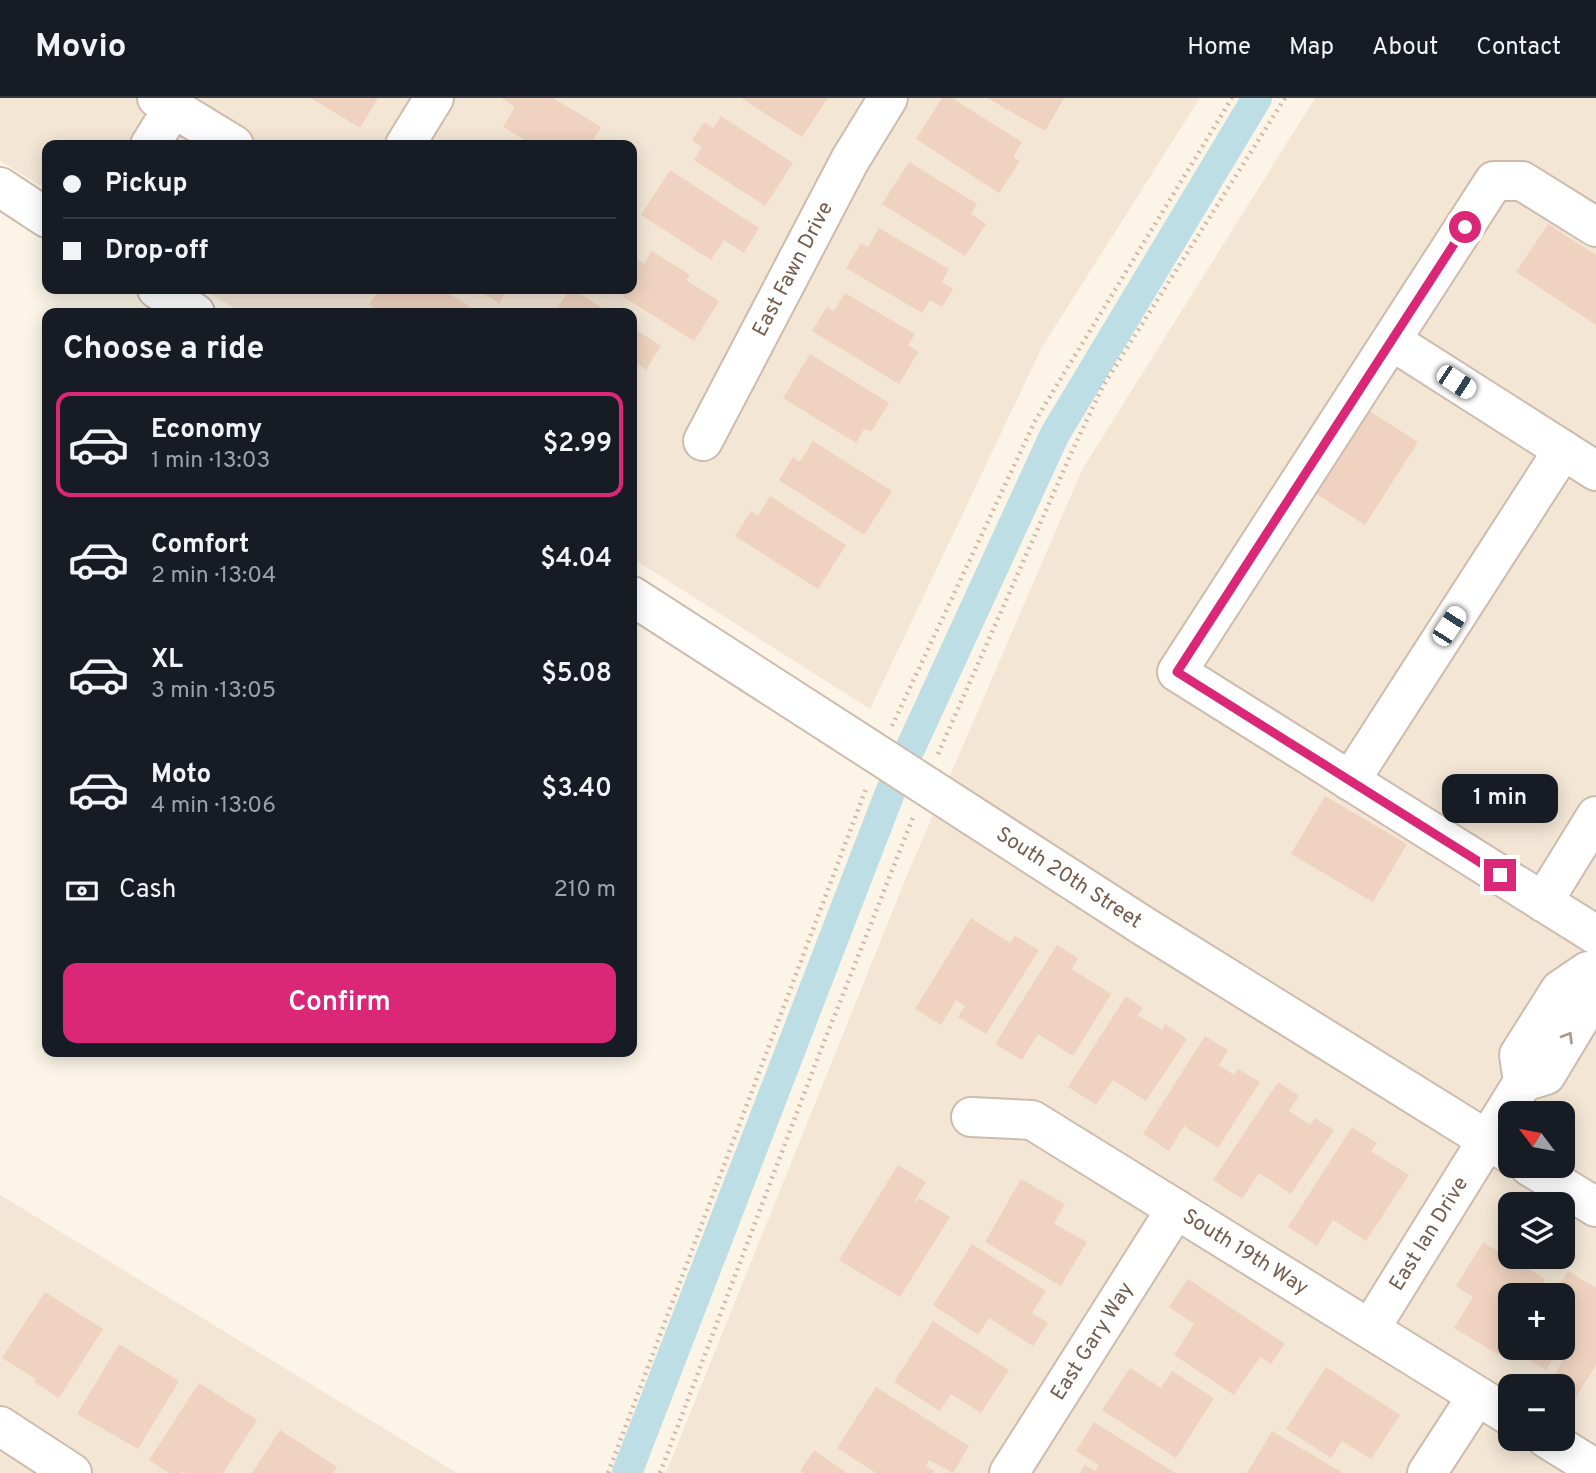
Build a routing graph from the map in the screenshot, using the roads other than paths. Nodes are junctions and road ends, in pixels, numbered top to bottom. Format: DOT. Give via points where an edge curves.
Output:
graph roads {
  1 [pos="434,98"];
  2 [pos="888,98"];
  3 [pos="165,103"];
  4 [pos="152,140"];
  5 [pos="214,140"];
  6 [pos="408,140"];
  7 [pos="0,187"];
  8 [pos="42,215"];
  9 [pos="1596,228"];
  10 [pos="165,294"];
  11 [pos="187,308"];
  12 [pos="1392,341"];
  13 [pos="703,441"];
  14 [pos="1563,450"];
  15 [pos="1596,471"];
  16 [pos="637,599"];
  17 [pos="1350,781"];
  18 [pos="1596,816"];
  19 [pos="1543,902"];
  20 [pos="1596,935"];
  21 [pos="1592,965"];
  22 [pos="1515,1101"];
  23 [pos="971,1117"];
  24 [pos="1498,1146"];
  25 [pos="1498,1148"];
  26 [pos="1549,1178"];
  27 [pos="1596,1207"];
  28 [pos="1176,1209"];
  29 [pos="1370,1329"];
  30 [pos="1477,1396"];
  31 [pos="1498,1409"];
  32 [pos="0,1426"];
  33 [pos="1567,1451"];
  34 [pos="1596,1469"];
  35 [pos="72,1473"];
  36 [pos="1009,1473"];
  37 [pos="1427,1473"];
  1 -- 6 [label="street"];
  2 -- 13 [label="street, East Fawn Drive" via="850,160"];
  3 -- 4 [label="street"];
  3 -- 5 [label="street"];
  7 -- 8 [label="street"];
  9 -- 12 [label="street" via="1522,181 1494,181"];
  10 -- 11 [label="street"];
  12 -- 14 [label="street"];
  12 -- 17 [label="street" via="1177,672"];
  14 -- 15 [label="street"];
  14 -- 17 [label="street"];
  16 -- 24 [label="street, South 20th Street" via="1133,920"];
  17 -- 19 [label="street"];
  18 -- 19 [label="street"];
  19 -- 20 [label="street"];
  21 -- 22 [label="street, East Ian Drive" via="1587,1007 1546,1075 1522,1082"];
  23 -- 28 [label="street, South 19th Way" via="1032,1120"];
  25 -- 29 [label="street, East Ian Drive"];
  26 -- 27 [label="street"];
  28 -- 29 [label="street, South 19th Way"];
  28 -- 36 [label="street, East Gary Way"];
  29 -- 30 [label="street, South 19th Way"];
  30 -- 31 [label="street, South 19th Way"];
  30 -- 37 [label="street"];
  32 -- 35 [label="street"];
  33 -- 34 [label="street"];
}
